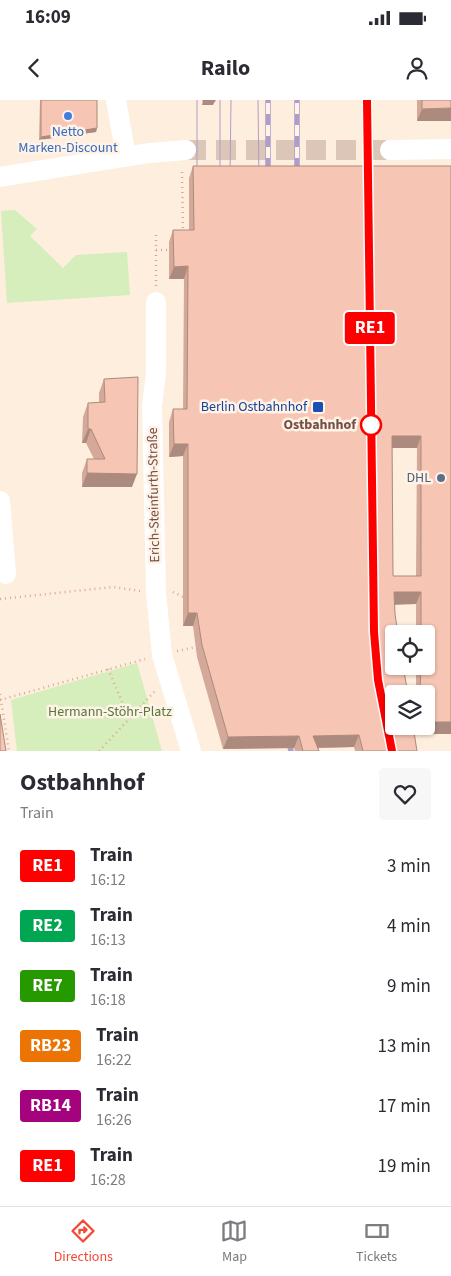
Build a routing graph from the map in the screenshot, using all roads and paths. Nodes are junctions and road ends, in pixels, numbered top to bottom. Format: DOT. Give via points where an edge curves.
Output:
graph roads {
  1 [pos="116,100"];
  2 [pos="451,149"];
  3 [pos="186,150"];
  4 [pos="390,150"];
  5 [pos="126,156"];
  6 [pos="182,172"];
  7 [pos="0,177"];
  8 [pos="156,234"];
  9 [pos="183,235"];
  10 [pos="156,250"];
  11 [pos="169,250"];
  12 [pos="156,302"];
  13 [pos="0,501"];
  14 [pos="6,574"];
  15 [pos="156,592"];
  16 [pos="0,599"];
  17 [pos="162,655"];
  18 [pos="108,669"];
  19 [pos="169,676"];
  20 [pos="0,694"];
  21 [pos="1,700"];
  22 [pos="129,718"];
  23 [pos="9,751"];
  24 [pos="99,751"];
  25 [pos="191,751"];
  1 -- 5 [label="street"];
  2 -- 4 [label="street"];
  3 -- 5 [label="street"];
  5 -- 7 [label="street"];
  6 -- 9 [label="path"];
  8 -- 10 [label="path"];
  10 -- 11 [label="path"];
  10 -- 12 [label="path"];
  12 -- 15 [label="street, Erich-Steinfurth-Straße" via="156,373 152,406"];
  13 -- 14 [label="street"];
  15 -- 16 [label="path" via="114,586"];
  15 -- 17 [label="street, Erich-Steinfurth-Straße"];
  17 -- 18 [label="path"];
  17 -- 19 [label="street, Erich-Steinfurth-Straße"];
  18 -- 21 [label="path"];
  18 -- 22 [label="path"];
  19 -- 22 [label="path"];
  19 -- 25 [label="street, Erich-Steinfurth-Straße"];
  20 -- 21 [label="path"];
  21 -- 23 [label="path"];
  22 -- 24 [label="path"];
}
